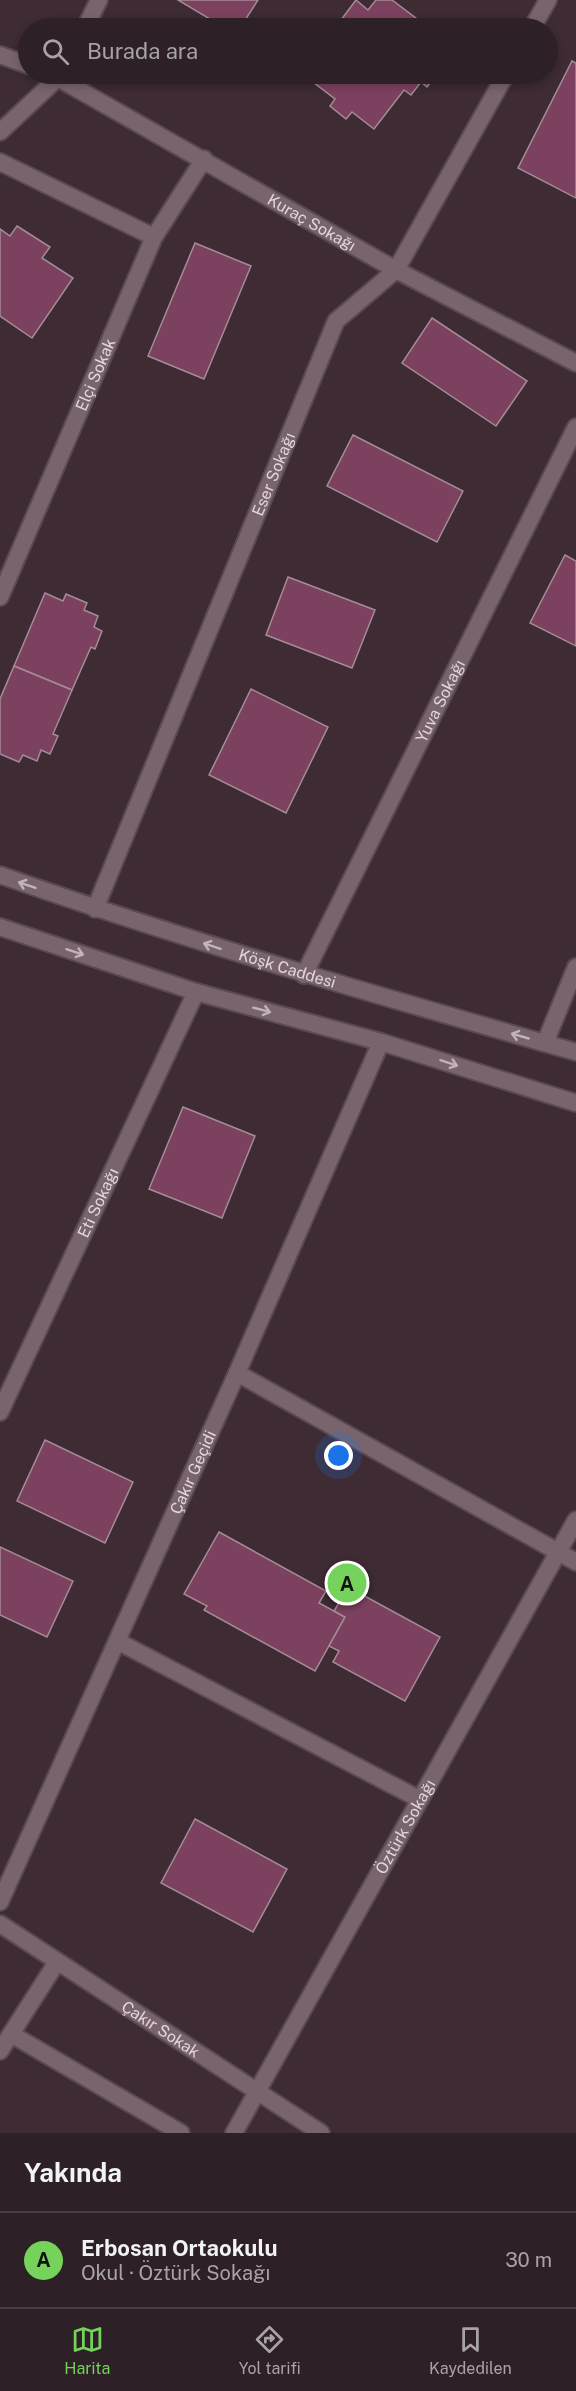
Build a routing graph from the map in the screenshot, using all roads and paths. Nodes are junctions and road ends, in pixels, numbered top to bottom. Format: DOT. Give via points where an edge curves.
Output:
graph roads {
  1 [pos="99,0"];
  2 [pos="548,0"];
  3 [pos="90,18"];
  4 [pos="538,18"];
  5 [pos="0,55"];
  6 [pos="18,61"];
  7 [pos="49,84"];
  8 [pos="74,84"];
  9 [pos="500,84"];
  10 [pos="0,132"];
  11 [pos="204,159"];
  12 [pos="0,162"];
  13 [pos="154,237"];
  14 [pos="396,270"];
  15 [pos="576,363"];
  16 [pos="576,427"];
  17 [pos="0,597"];
  18 [pos="0,875"];
  19 [pos="95,909"];
  20 [pos="0,927"];
  21 [pos="576,967"];
  22 [pos="304,975"];
  23 [pos="196,992"];
  24 [pos="381,1042"];
  25 [pos="545,1043"];
  26 [pos="576,1053"];
  27 [pos="576,1103"];
  28 [pos="237,1373"];
  29 [pos="0,1412"];
  30 [pos="576,1520"];
  31 [pos="558,1552"];
  32 [pos="576,1562"];
  33 [pos="117,1641"];
  34 [pos="419,1799"];
  35 [pos="0,1902"];
  36 [pos="0,1924"];
  37 [pos="57,1962"];
  38 [pos="11,2034"];
  39 [pos="0,2051"];
  40 [pos="256,2091"];
  41 [pos="181,2133"];
  42 [pos="234,2133"];
  43 [pos="321,2133"];
  1 -- 3 [label="street"];
  2 -- 4 [label="street"];
  5 -- 6 [label="street"];
  7 -- 10 [label="street"];
  8 -- 11 [label="street, Kuraç Sokağı"];
  9 -- 14 [label="street, Eser Sokağı"];
  11 -- 13 [label="street, Elçi Sokak"];
  11 -- 14 [label="street, Kuraç Sokağı"];
  12 -- 13 [label="street"];
  13 -- 17 [label="street, Elçi Sokak"];
  14 -- 15 [label="street, Kuraç Sokağı"];
  14 -- 19 [label="street, Eser Sokağı" via="336,321"];
  16 -- 22 [label="street, Yuva Sokağı"];
  19 -- 18 [label="street, Köşk Caddesi, one-way"];
  22 -- 19 [label="street, Köşk Caddesi, one-way"];
  20 -- 23 [label="street, one-way"];
  21 -- 25 [label="street"];
  25 -- 22 [label="street, Köşk Caddesi, one-way"];
  23 -- 24 [label="street, one-way"];
  23 -- 29 [label="street, Eti Sokağı"];
  24 -- 27 [label="street, one-way"];
  24 -- 28 [label="street, Çakır Geçidi"];
  25 -- 26 [label="street, Köşk Caddesi"];
  28 -- 31 [label="street"];
  28 -- 33 [label="street, Çakır Geçidi"];
  30 -- 31 [label="street, Öztürk Sokağı"];
  31 -- 32 [label="street"];
  31 -- 34 [label="street, Öztürk Sokağı"];
  33 -- 34 [label="street"];
  33 -- 35 [label="street, Çakır Geçidi"];
  34 -- 40 [label="street, Öztürk Sokağı"];
  36 -- 37 [label="street, Çakır Sokak"];
  37 -- 38 [label="street"];
  37 -- 40 [label="street, Çakır Sokak"];
  38 -- 39 [label="street"];
  38 -- 41 [label="street"];
  40 -- 42 [label="street, Öztürk Sokağı"];
  40 -- 43 [label="street, Çakır Sokak"];
}
